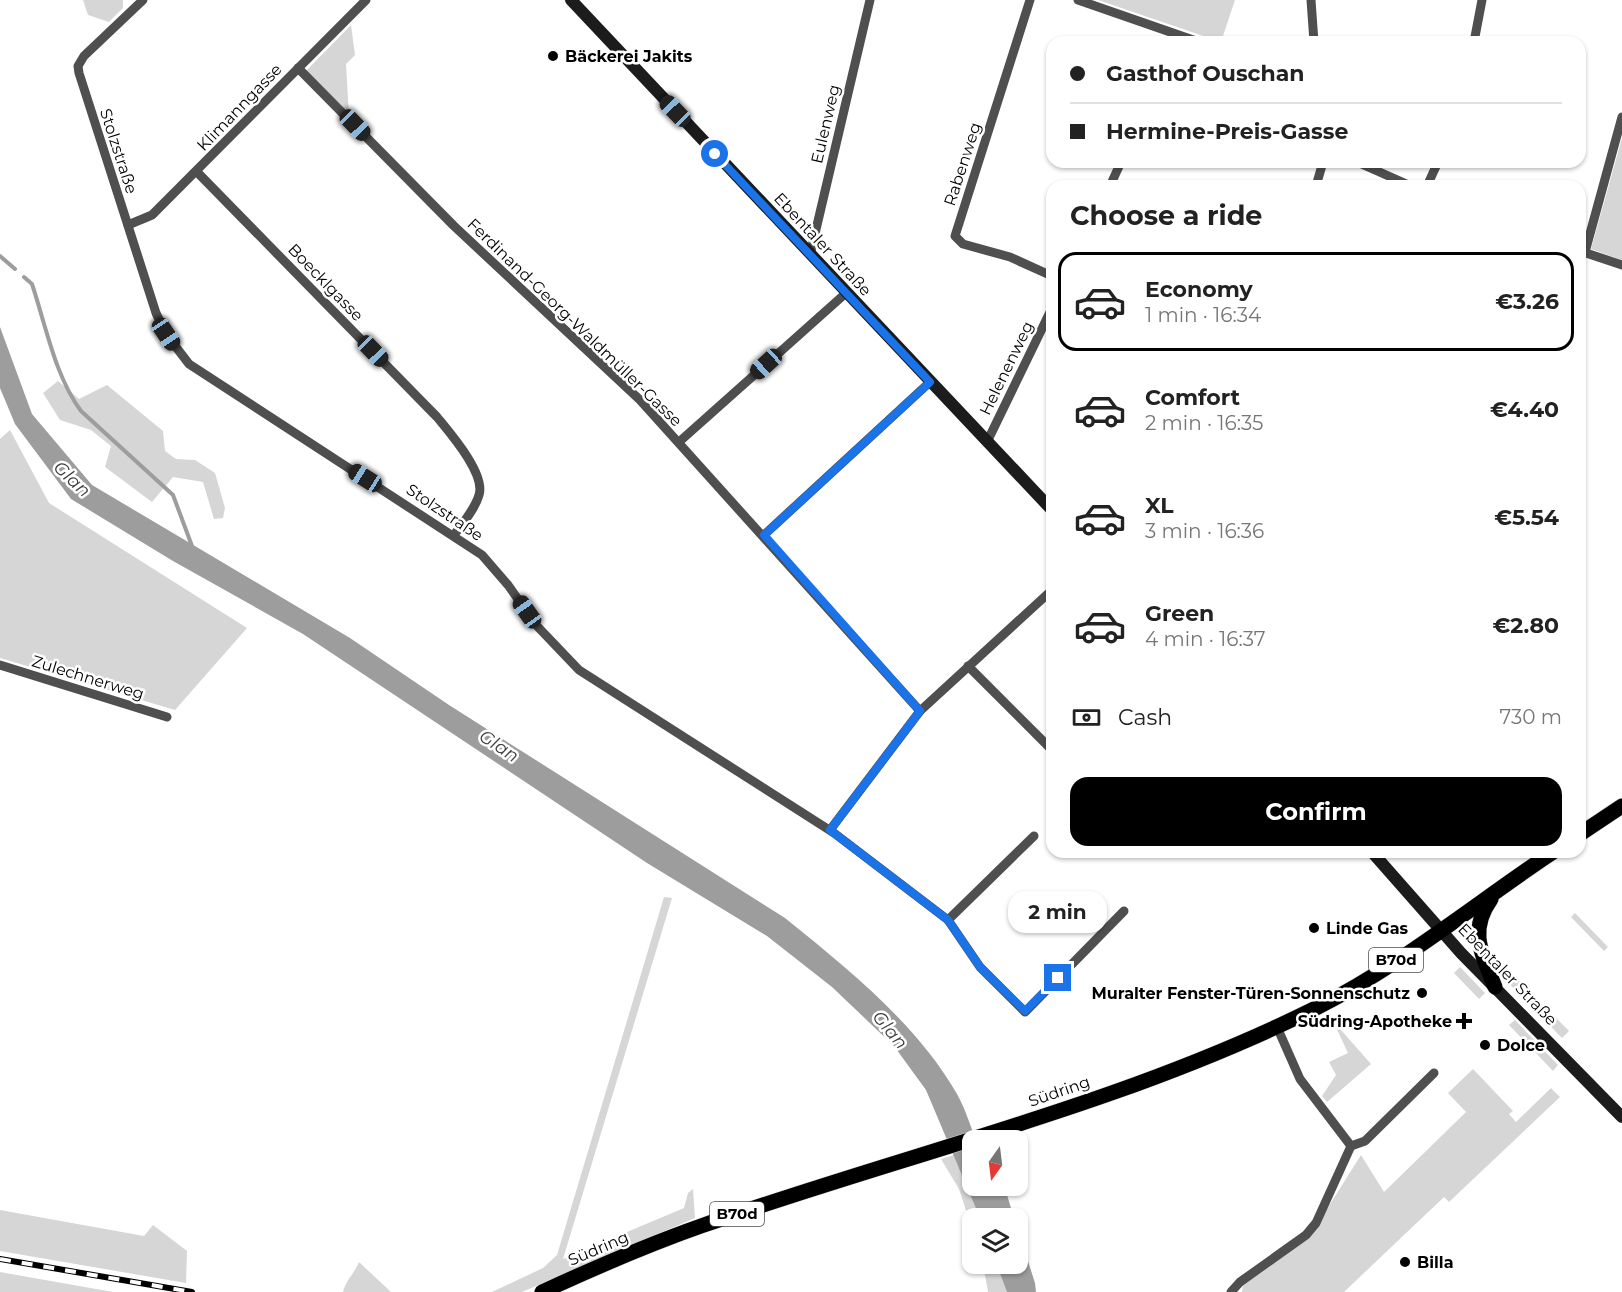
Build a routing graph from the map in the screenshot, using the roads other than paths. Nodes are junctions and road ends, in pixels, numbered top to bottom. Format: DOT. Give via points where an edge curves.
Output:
graph roads {
  1 [pos="142,0"];
  2 [pos="366,0"];
  3 [pos="571,0"];
  4 [pos="870,0"];
  5 [pos="1030,0"];
  6 [pos="1078,0"];
  7 [pos="1311,0"];
  8 [pos="1482,0"];
  9 [pos="1171,36"];
  10 [pos="1314,36"];
  11 [pos="1475,36"];
  12 [pos="298,68"];
  13 [pos="1622,117"];
  14 [pos="1370,168"];
  15 [pos="197,172"];
  16 [pos="1398,180"];
  17 [pos="128,225"];
  18 [pos="1586,238"];
  19 [pos="1586,252"];
  20 [pos="810,255"];
  21 [pos="1622,265"];
  22 [pos="1046,273"];
  23 [pos="846,293"];
  24 [pos="1046,320"];
  25 [pos="930,382"];
  26 [pos="679,442"];
  27 [pos="987,442"];
  28 [pos="1046,504"];
  29 [pos="454,535"];
  30 [pos="764,535"];
  31 [pos="1046,595"];
  32 [pos="0,665"];
  33 [pos="968,666"];
  34 [pos="920,711"];
  35 [pos="167,717"];
  36 [pos="1046,744"];
  37 [pos="1622,807"];
  38 [pos="830,830"];
  39 [pos="1586,830"];
  40 [pos="1034,836"];
  41 [pos="1377,858"];
  42 [pos="1544,858"];
  43 [pos="1498,890"];
  44 [pos="1124,911"];
  45 [pos="948,920"];
  46 [pos="1441,929"];
  47 [pos="1495,987"];
  48 [pos="1277,1027"];
  49 [pos="1434,1073"];
  50 [pos="1622,1117"];
  51 [pos="1352,1146"];
  52 [pos="542,1292"];
  53 [pos="1231,1292"];
  1 -- 17 [label="street, Stolzstraße" via="78,66"];
  2 -- 12 [label="street, Klimanngasse"];
  3 -- 20 [label="main road, Ebentaler Straße"];
  4 -- 20 [label="street, Eulenweg"];
  5 -- 22 [label="street, Rabenweg" via="956,236 963,244 1010,257"];
  6 -- 9 [label="street"];
  7 -- 10 [label="street"];
  8 -- 11 [label="street"];
  12 -- 15 [label="street, Klimanngasse"];
  12 -- 26 [label="street, Ferdinand-Georg-Waldmüller-Gasse" via="454,226 640,400"];
  13 -- 18 [label="street"];
  14 -- 16 [label="street"];
  15 -- 17 [label="street, Klimanngasse" via="152,215"];
  15 -- 29 [label="street, Boecklgasse" via="437,417 460,446 481,488"];
  17 -- 29 [label="street, Stolzstraße" via="156,313 166,334 189,364"];
  19 -- 21 [label="street"];
  20 -- 23 [label="main road, Ebentaler Straße"];
  23 -- 25 [label="main road, Ebentaler Straße"];
  23 -- 26 [label="street"];
  24 -- 27 [label="street, Helenenweg"];
  25 -- 27 [label="main road, Ebentaler Straße"];
  25 -- 30 [label="street"];
  26 -- 30 [label="street, Ferdinand-Georg-Waldmüller-Gasse"];
  27 -- 28 [label="main road, Ebentaler Straße"];
  29 -- 38 [label="street, Stolzstraße" via="494,567 537,626 579,670"];
  30 -- 34 [label="street, Ferdinand-Georg-Waldmüller-Gasse"];
  31 -- 33 [label="street"];
  32 -- 35 [label="street, Zulechnerweg"];
  33 -- 34 [label="street"];
  33 -- 36 [label="street"];
  34 -- 38 [label="street"];
  37 -- 39 [label="main road"];
  38 -- 45 [label="street, Stolzstraße"];
  40 -- 45 [label="street"];
  41 -- 46 [label="main road, Ebentaler Straße"];
  42 -- 43 [label="main road, Südring / B70d"];
  43 -- 46 [label="main road, Südring / B70d"];
  43 -- 47 [label="main road" via="1480,913 1477,928"];
  44 -- 45 [label="street, Stolzstraße" via="1025,1011 980,967"];
  46 -- 47 [label="main road, Ebentaler Straße"];
  46 -- 48 [label="main road, Südring / B70d" via="1350,990"];
  47 -- 50 [label="main road, Ebentaler Straße"];
  48 -- 51 [label="street" via="1300,1079"];
  48 -- 52 [label="main road, Südring / B70d" via="1154,1077 992,1133 701,1226"];
  49 -- 51 [label="street" via="1365,1141"];
  51 -- 53 [label="street" via="1316,1223 1306,1235"];
}
